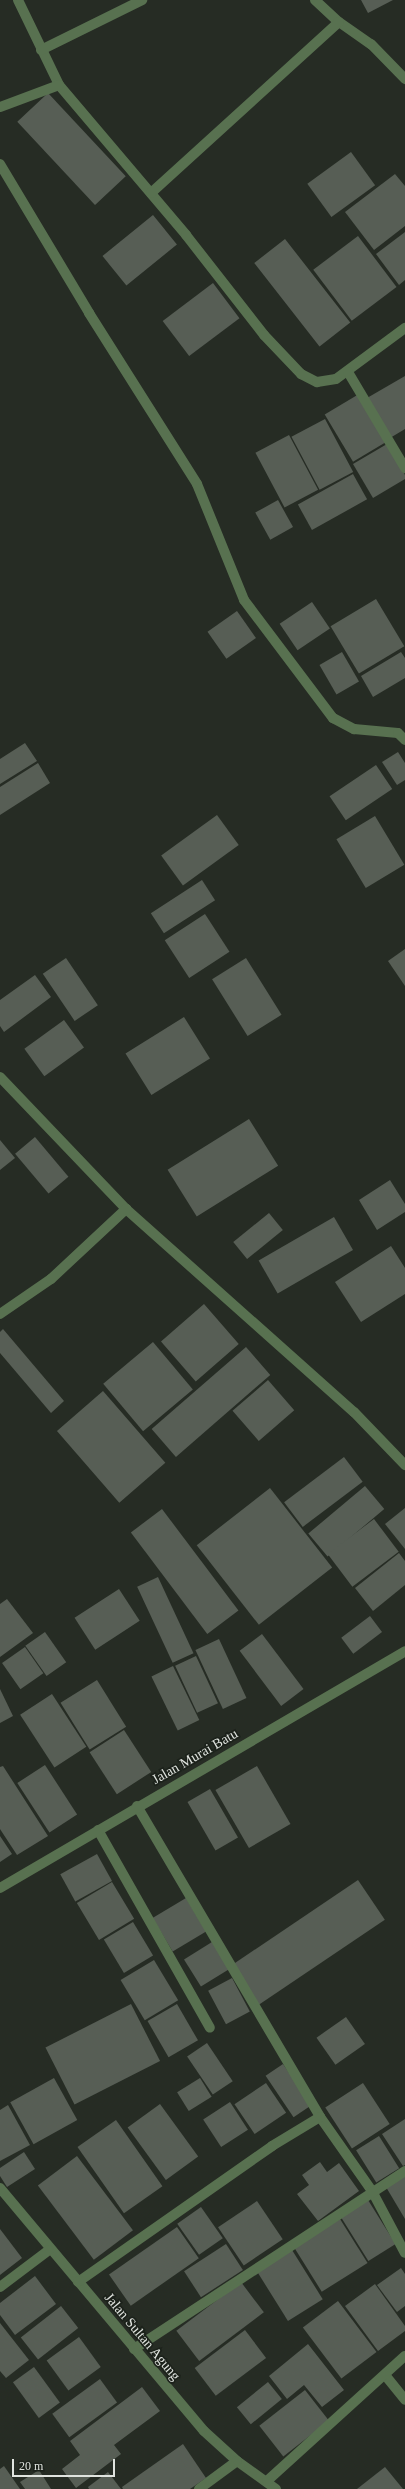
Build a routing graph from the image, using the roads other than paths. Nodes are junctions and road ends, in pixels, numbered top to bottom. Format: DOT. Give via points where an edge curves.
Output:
graph roads {
  1 [pos="18,0"];
  2 [pos="142,0"];
  3 [pos="315,0"];
  4 [pos="339,22"];
  5 [pos="43,54"];
  6 [pos="405,78"];
  7 [pos="59,85"];
  8 [pos="0,108"];
  9 [pos="0,164"];
  10 [pos="151,193"];
  11 [pos="405,328"];
  12 [pos="348,372"];
  13 [pos="405,468"];
  14 [pos="405,740"];
  15 [pos="0,1076"];
  16 [pos="126,1209"];
  17 [pos="0,1314"];
  18 [pos="405,1465"];
  19 [pos="405,1651"];
  20 [pos="138,1806"];
  21 [pos="98,1830"];
  22 [pos="0,1888"];
  23 [pos="210,2028"];
  24 [pos="320,2117"];
  25 [pos="405,2171"];
  26 [pos="0,2188"];
  27 [pos="372,2192"];
  28 [pos="49,2250"];
  29 [pos="405,2253"];
  30 [pos="78,2282"];
  31 [pos="0,2287"];
  32 [pos="134,2349"];
  33 [pos="405,2356"];
  34 [pos="385,2375"];
  35 [pos="405,2400"];
  36 [pos="237,2462"];
  37 [pos="267,2481"];
  38 [pos="200,2489"];
  39 [pos="276,2489"];
  1 -- 5 [label="street"];
  2 -- 5 [label="street"];
  3 -- 4 [label="street"];
  4 -- 6 [label="street" via="371,44"];
  4 -- 10 [label="street"];
  5 -- 7 [label="street"];
  7 -- 8 [label="street"];
  7 -- 10 [label="street"];
  9 -- 14 [label="street" via="89,313 197,484 244,600 333,718 354,729 398,733"];
  10 -- 12 [label="street" via="296,370 317,382 336,379"];
  11 -- 12 [label="street"];
  12 -- 13 [label="street"];
  15 -- 16 [label="street"];
  16 -- 17 [label="street" via="51,1279"];
  16 -- 18 [label="street" via="354,1412"];
  19 -- 20 [label="street, Jalan Murai Batu"];
  20 -- 21 [label="street, Jalan Murai Batu"];
  20 -- 24 [label="street"];
  21 -- 22 [label="street, Jalan Murai Batu"];
  21 -- 23 [label="street"];
  24 -- 27 [label="street"];
  24 -- 30 [label="street" via="272,2146"];
  25 -- 27 [label="street"];
  26 -- 28 [label="street, Jalan Sultan Agung"];
  27 -- 29 [label="street"];
  27 -- 32 [label="street"];
  28 -- 30 [label="street, Jalan Sultan Agung"];
  28 -- 31 [label="street"];
  30 -- 32 [label="street, Jalan Sultan Agung"];
  32 -- 36 [label="street, Jalan Sultan Agung" via="204,2431"];
  33 -- 34 [label="street"];
  34 -- 35 [label="street"];
  34 -- 37 [label="street"];
  36 -- 37 [label="street, Jalan Sultan Agung"];
  36 -- 38 [label="street"];
  37 -- 39 [label="street, Jalan Sultan Agung"];
}
